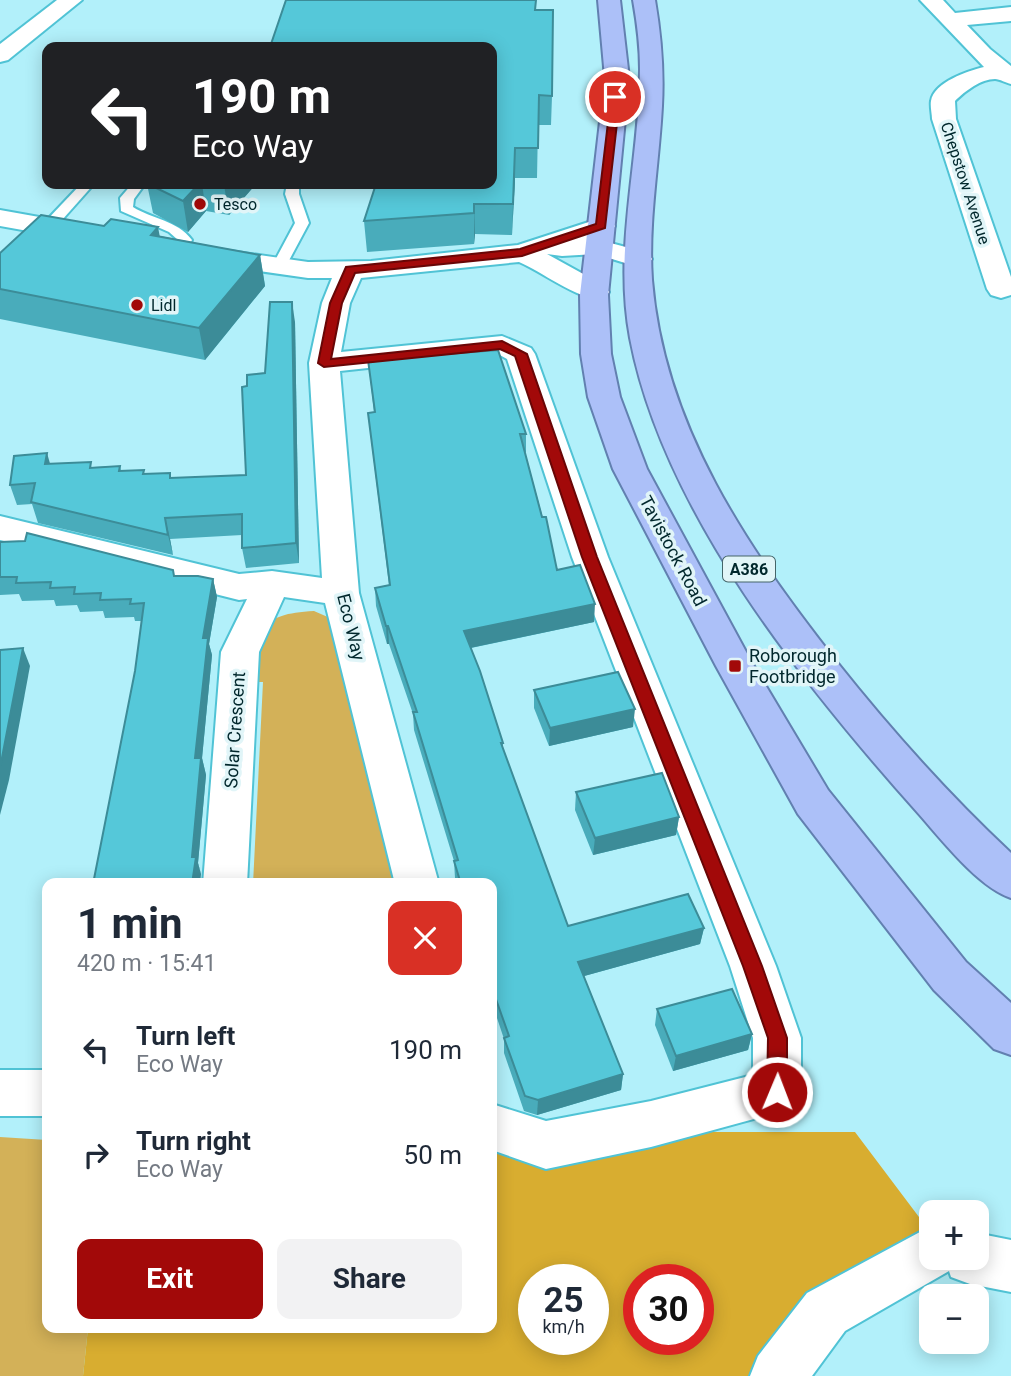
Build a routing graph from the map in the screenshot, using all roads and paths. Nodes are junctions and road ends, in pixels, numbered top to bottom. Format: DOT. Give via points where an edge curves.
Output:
graph roads {
  1 [pos="71,0"];
  2 [pos="609,0"];
  3 [pos="643,0"];
  4 [pos="931,0"];
  5 [pos="1011,14"];
  6 [pos="950,20"];
  7 [pos="0,55"];
  8 [pos="1006,74"];
  9 [pos="83,189"];
  10 [pos="134,189"];
  11 [pos="292,189"];
  12 [pos="0,218"];
  13 [pos="49,226"];
  14 [pos="599,236"];
  15 [pos="105,237"];
  16 [pos="137,243"];
  17 [pos="180,251"];
  18 [pos="522,253"];
  19 [pos="638,259"];
  20 [pos="279,266"];
  21 [pos="350,270"];
  22 [pos="995,289"];
  23 [pos="595,292"];
  24 [pos="324,363"];
  25 [pos="0,528"];
  26 [pos="272,583"];
  27 [pos="341,593"];
  28 [pos="225,878"];
  29 [pos="415,878"];
  30 [pos="1011,880"];
  31 [pos="1005,1032"];
  32 [pos="0,1093"];
  33 [pos="42,1093"];
  34 [pos="497,1129"];
  35 [pos="919,1259"];
  36 [pos="989,1262"];
  37 [pos="1011,1266"];
  38 [pos="778,1376"];
  1 -- 7 [label="street"];
  2 -- 14 [label="highway, Tavistock Road" via="617,78"];
  3 -- 19 [label="highway, A386" via="651,71"];
  4 -- 6 [label="street"];
  5 -- 6 [label="street"];
  6 -- 8 [label="street"];
  8 -- 22 [label="street, Chepstow Avenue" via="968,80 943,99 944,119 962,166"];
  9 -- 13 [label="lane"];
  10 -- 17 [label="lane" via="126,208 148,222 176,229 185,240"];
  11 -- 20 [label="lane" via="302,223"];
  12 -- 13 [label="street"];
  13 -- 15 [label="street"];
  14 -- 18 [label="street"];
  14 -- 19 [label="street"];
  14 -- 23 [label="highway, Tavistock Road"];
  16 -- 17 [label="street"];
  17 -- 20 [label="street"];
  18 -- 21 [label="street"];
  18 -- 23 [label="street"];
  19 -- 30 [label="highway, A386" via="642,328 656,385 713,513 776,612 856,713 957,831"];
  20 -- 21 [label="street"];
  21 -- 24 [label="street, Eco Way" via="336,303"];
  23 -- 31 [label="highway, Tavistock Road" via="596,354 604,397 630,469 728,655 813,802 950,976"];
  24 -- 27 [label="street, Eco Way"];
  24 -- 34 [label="street" via="502,345 520,354 590,557 753,966 777,1038 777,1092 546,1145"];
  25 -- 26 [label="street" via="239,587"];
  26 -- 27 [label="street"];
  26 -- 28 [label="street, Solar Crescent" via="240,652"];
  27 -- 29 [label="street, Eco Way"];
  32 -- 33 [label="street"];
  35 -- 38 [label="street" via="826,1312"];
  36 -- 37 [label="street"];
}
